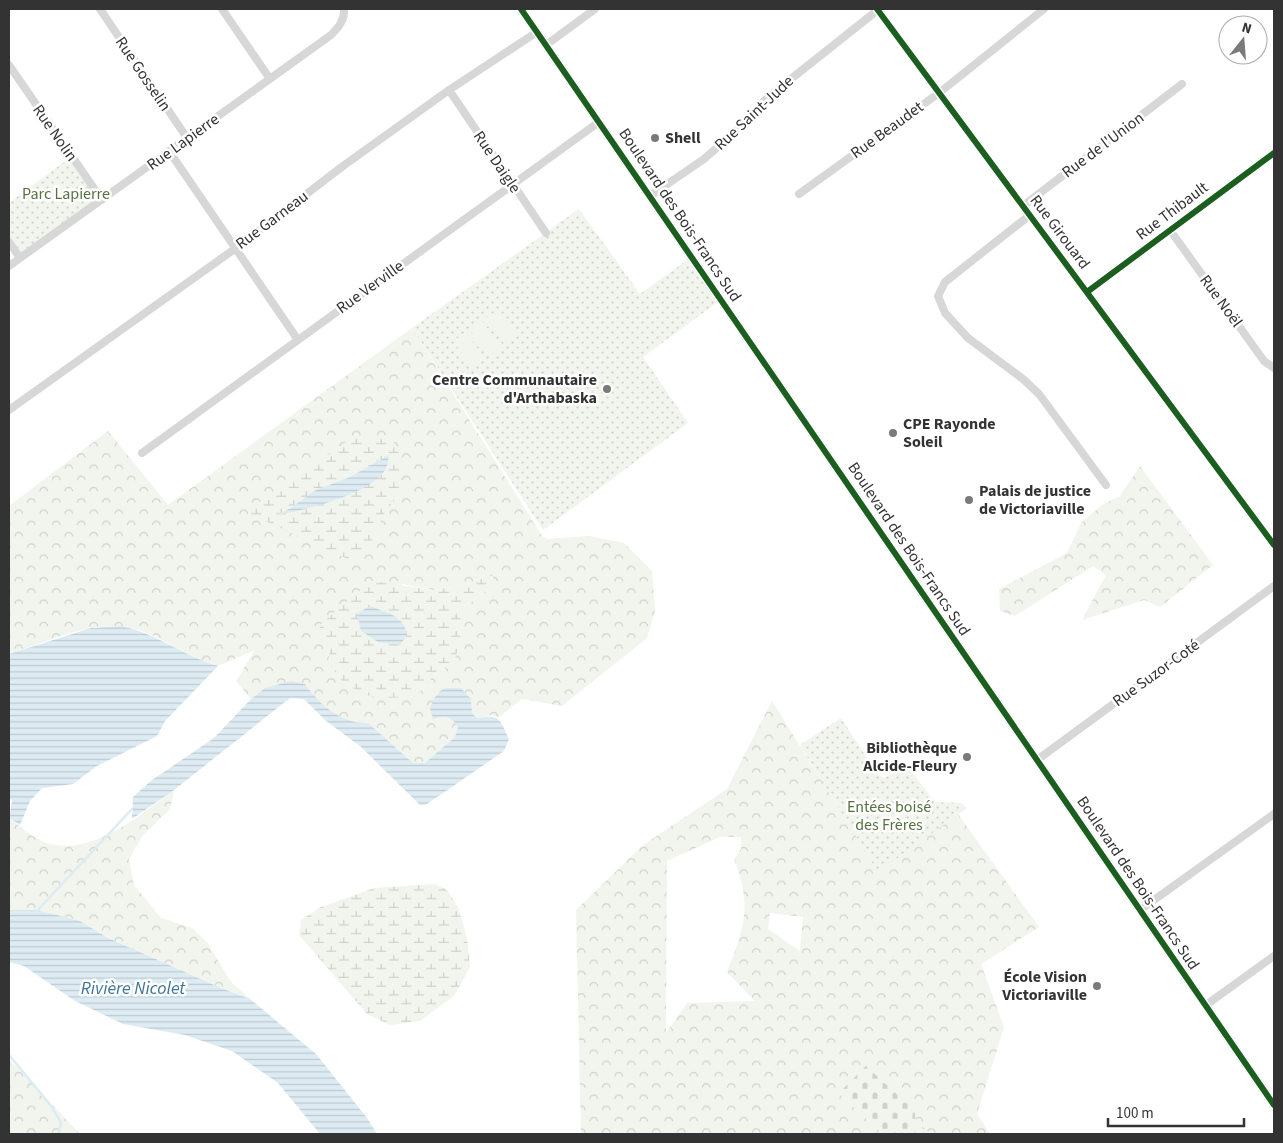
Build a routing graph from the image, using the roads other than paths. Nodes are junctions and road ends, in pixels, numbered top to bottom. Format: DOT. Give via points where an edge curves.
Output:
graph roads {
  1 [pos="100,9"];
  2 [pos="222,9"];
  3 [pos="344,9"];
  4 [pos="521,9"];
  5 [pos="595,9"];
  6 [pos="878,9"];
  7 [pos="1044,9"];
  8 [pos="537,32"];
  9 [pos="546,45"];
  10 [pos="9,66"];
  11 [pos="270,79"];
  12 [pos="1182,84"];
  13 [pos="449,90"];
  14 [pos="939,93"];
  15 [pos="599,122"];
  16 [pos="187,138"];
  17 [pos="169,151"];
  18 [pos="1274,153"];
  19 [pos="512,184"];
  20 [pos="799,194"];
  21 [pos="650,196"];
  22 [pos="102,200"];
  23 [pos="1023,206"];
  24 [pos="1030,215"];
  25 [pos="1170,230"];
  26 [pos="546,233"];
  27 [pos="9,242"];
  28 [pos="236,248"];
  29 [pos="20,258"];
  30 [pos="9,266"];
  31 [pos="1087,292"];
  32 [pos="298,340"];
  33 [pos="1274,368"];
  34 [pos="9,410"];
  35 [pos="142,454"];
  36 [pos="1106,485"];
  37 [pos="1273,541"];
  38 [pos="1274,586"];
  39 [pos="1037,760"];
  40 [pos="1274,814"];
  41 [pos="1140,910"];
  42 [pos="1274,956"];
  43 [pos="1206,1005"];
  44 [pos="1274,1105"];
  1 -- 16 [label="street, Rue Gosselin"];
  2 -- 11 [label="street"];
  3 -- 11 [label="street, Rue Lapierre" via="345,15 331,36"];
  4 -- 8 [label="street, Boulevard des Bois-Francs Sud"];
  5 -- 9 [label="street"];
  6 -- 14 [label="street, Rue Girouard"];
  6 -- 21 [label="street, Rue Saint-Jude" via="767,98 704,158"];
  7 -- 14 [label="street, Rue Beaudet"];
  8 -- 9 [label="street, Boulevard des Bois-Francs Sud"];
  8 -- 13 [label="street, Rue Garneau"];
  9 -- 15 [label="street, Boulevard des Bois-Francs Sud"];
  10 -- 22 [label="street, Rue Nolin"];
  11 -- 16 [label="street, Rue Lapierre"];
  12 -- 23 [label="street, Rue de l'Union"];
  13 -- 19 [label="street, Rue Daigle"];
  13 -- 28 [label="street, Rue Garneau"];
  14 -- 20 [label="street, Rue Beaudet"];
  14 -- 23 [label="street, Rue Girouard"];
  15 -- 19 [label="street, Rue Verville"];
  15 -- 21 [label="street, Boulevard des Bois-Francs Sud"];
  16 -- 17 [label="street, Rue Lapierre"];
  17 -- 22 [label="street, Rue Lapierre"];
  17 -- 28 [label="street"];
  18 -- 25 [label="street, Rue Thibault"];
  19 -- 26 [label="street, Rue Daigle"];
  19 -- 32 [label="street, Rue Verville"];
  21 -- 39 [label="street, Boulevard des Bois-Francs Sud"];
  22 -- 29 [label="street, Rue Lapierre"];
  23 -- 24 [label="street, Rue Girouard"];
  24 -- 31 [label="street, Rue Girouard"];
  24 -- 36 [label="street" via="945,282 938,296 940,304 968,338 1039,394"];
  25 -- 31 [label="street, Rue Thibault"];
  25 -- 33 [label="street, Rue Noël" via="1264,361"];
  27 -- 29 [label="street"];
  28 -- 32 [label="street"];
  28 -- 34 [label="street, Rue Garneau"];
  29 -- 30 [label="street, Rue Lapierre"];
  31 -- 37 [label="street, Rue Girouard"];
  32 -- 35 [label="street, Rue Verville"];
  38 -- 39 [label="street, Rue Suzor-Coté"];
  39 -- 41 [label="street, Boulevard des Bois-Francs Sud"];
  40 -- 41 [label="street"];
  41 -- 43 [label="street, Boulevard des Bois-Francs Sud"];
  42 -- 43 [label="street"];
  43 -- 44 [label="street, Boulevard des Bois-Francs Sud"];
}
